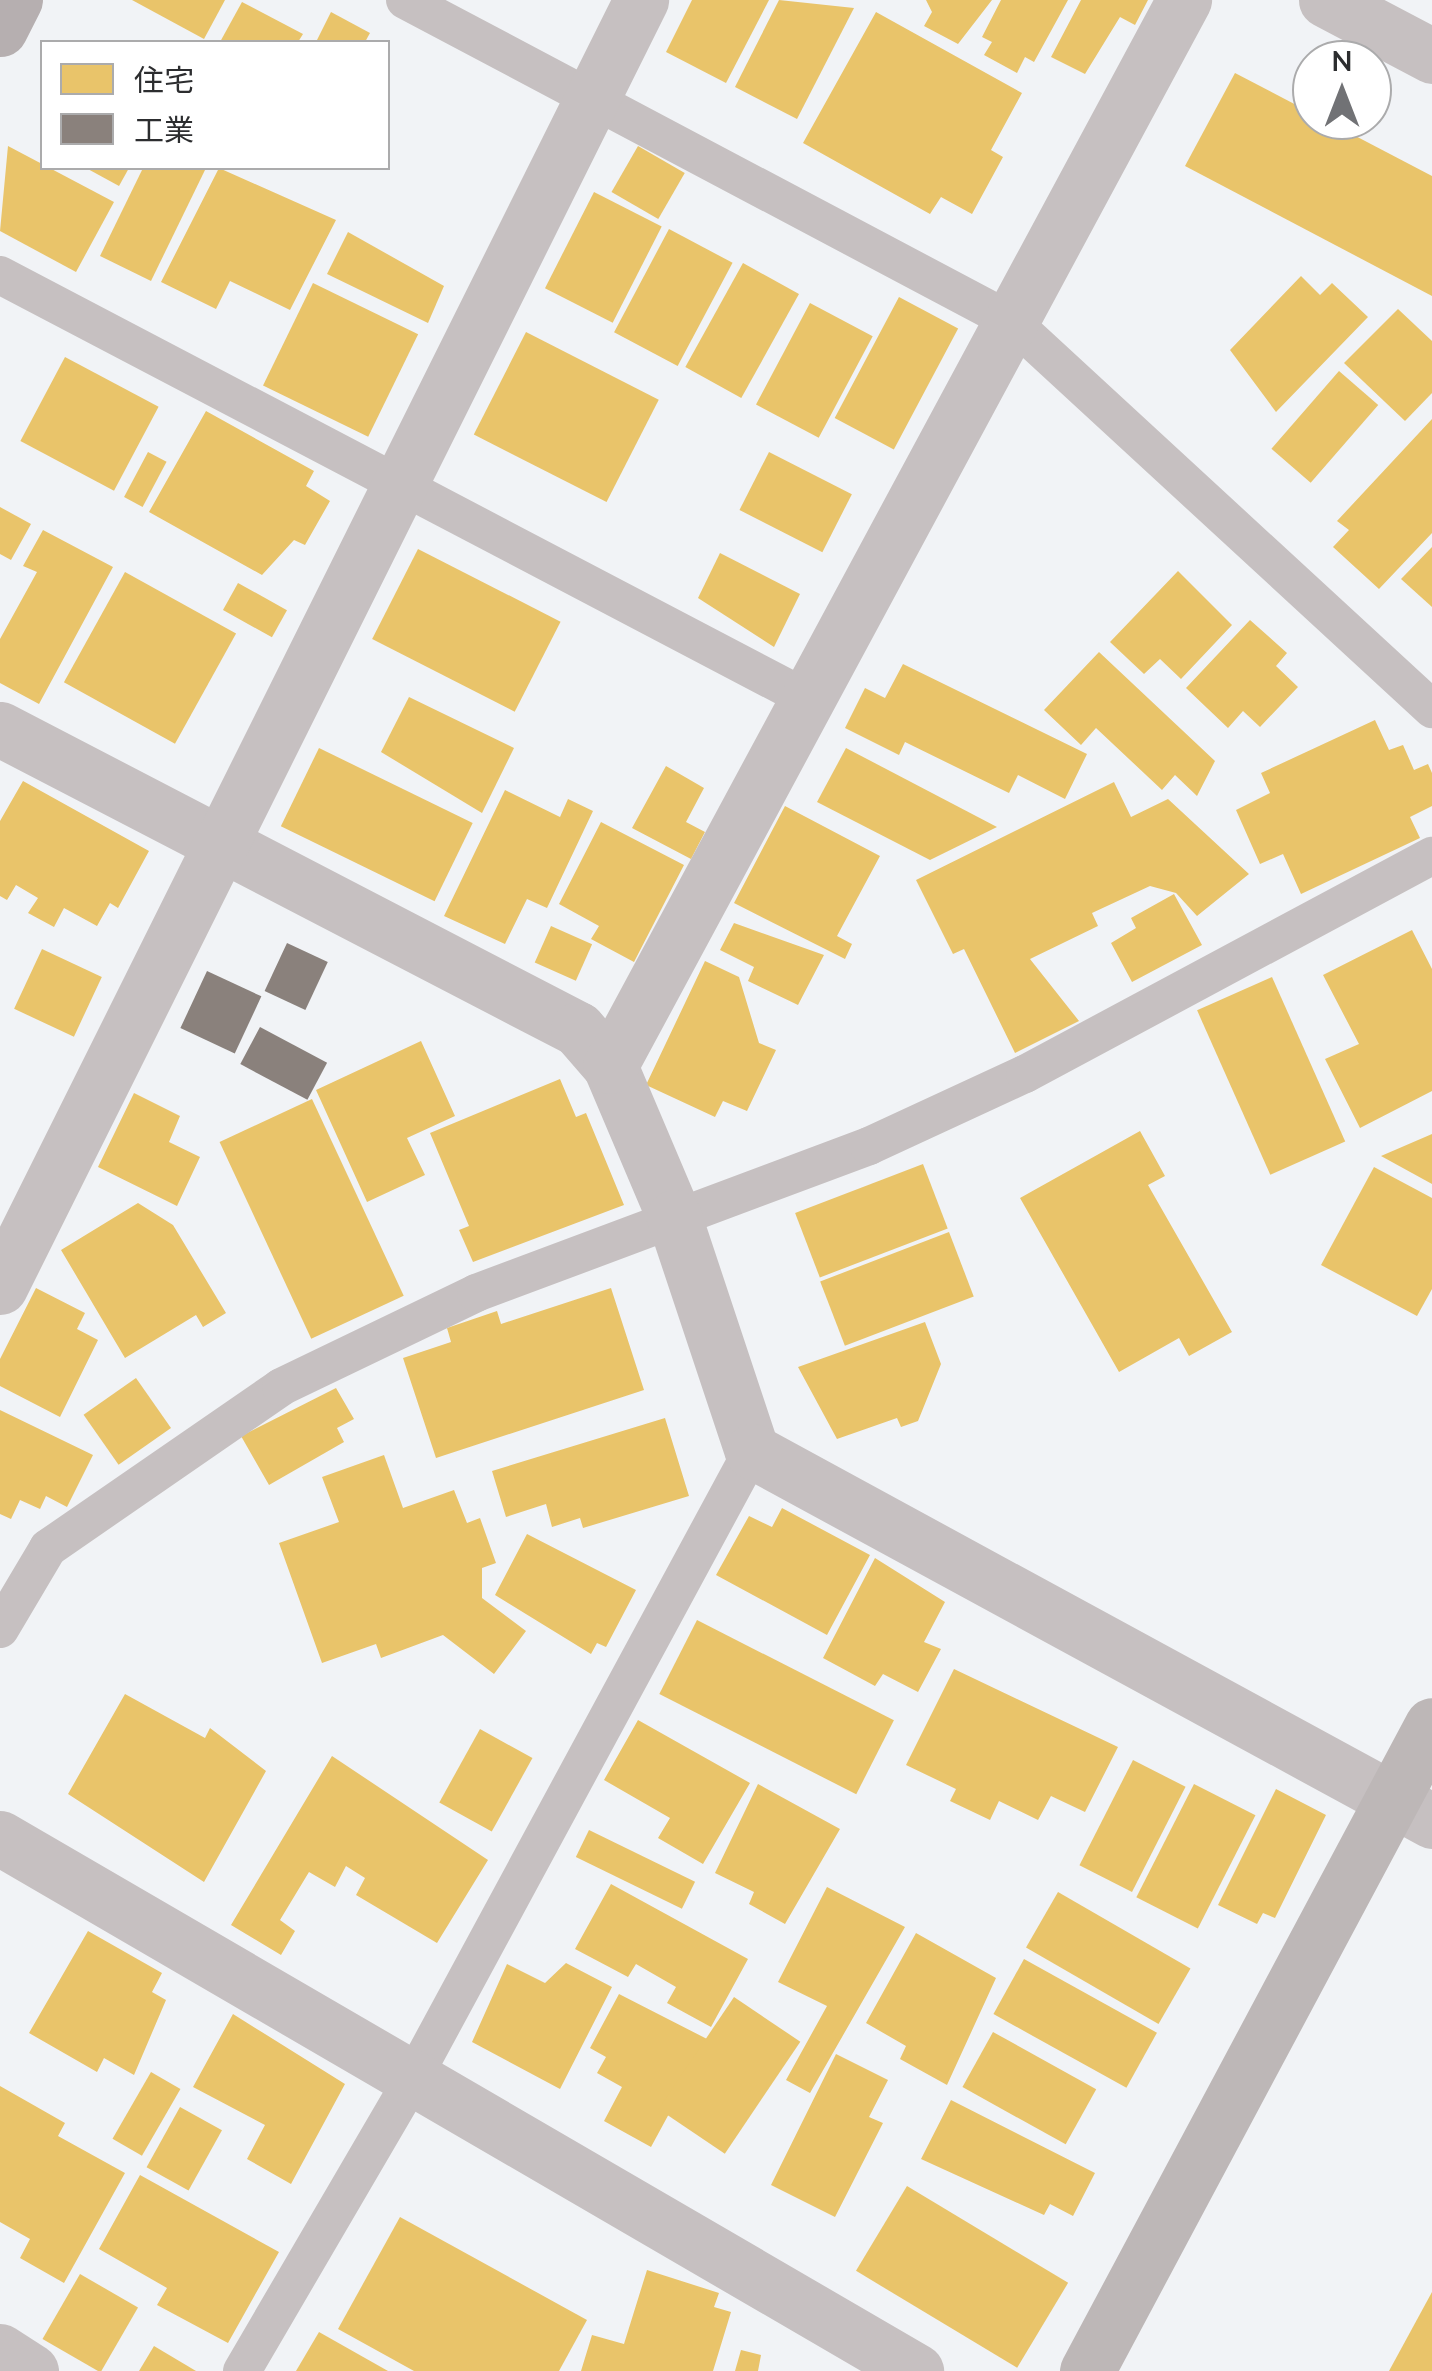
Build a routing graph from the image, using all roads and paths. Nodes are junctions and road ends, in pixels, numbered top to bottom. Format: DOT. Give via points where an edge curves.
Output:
graph roads {
  1 [pos="15,0"];
  2 [pos="406,0"];
  3 [pos="641,0"];
  4 [pos="1184,0"];
  5 [pos="1326,0"];
  6 [pos="0,29"];
  7 [pos="1432,56"];
  8 [pos="592,98"];
  9 [pos="0,275"];
  10 [pos="1011,320"];
  11 [pos="396,485"];
  12 [pos="806,698"];
  13 [pos="1432,709"];
  14 [pos="0,730"];
  15 [pos="217,845"];
  16 [pos="1432,856"];
  17 [pos="610,1066"];
  18 [pos="674,1218"];
  19 [pos="0,1286"];
  20 [pos="752,1451"];
  21 [pos="0,1629"];
  22 [pos="1432,1725"];
  23 [pos="1412,1810"];
  24 [pos="0,1838"];
  25 [pos="413,2078"];
  26 [pos="0,2350"];
  27 [pos="32,2371"];
  28 [pos="242,2371"];
  29 [pos="916,2371"];
  30 [pos="1087,2371"];
  1 -- 6 [label="main road"];
  2 -- 8 [label="lane"];
  3 -- 8 [label="street"];
  4 -- 10 [label="street"];
  5 -- 7 [label="street"];
  8 -- 10 [label="lane"];
  8 -- 11 [label="street"];
  9 -- 11 [label="lane"];
  10 -- 12 [label="street"];
  10 -- 13 [label="lane"];
  11 -- 12 [label="lane"];
  11 -- 15 [label="street"];
  12 -- 17 [label="street"];
  14 -- 15 [label="street"];
  15 -- 17 [label="street" via="578,1028"];
  15 -- 19 [label="street"];
  16 -- 18 [label="lane" via="1026,1074 869,1146"];
  17 -- 18 [label="street"];
  18 -- 20 [label="street"];
  18 -- 21 [label="lane" via="476,1293 220,1422 48,1548"];
  20 -- 23 [label="street"];
  20 -- 25 [label="lane"];
  22 -- 23 [label="street"];
  23 -- 30 [label="street"];
  24 -- 25 [label="street"];
  25 -- 28 [label="lane"];
  25 -- 29 [label="street"];
  26 -- 27 [label="street"];
}
